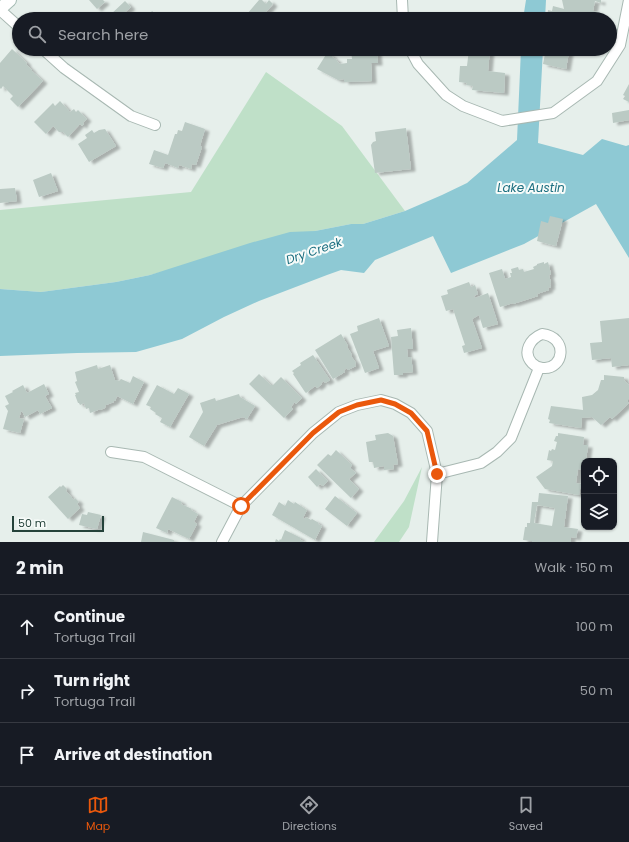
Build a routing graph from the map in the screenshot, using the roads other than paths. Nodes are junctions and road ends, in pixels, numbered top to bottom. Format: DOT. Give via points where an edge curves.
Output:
graph roads {
  1 [pos="10,0"];
  2 [pos="402,0"];
  3 [pos="629,0"];
  4 [pos="0,9"];
  5 [pos="403,12"];
  6 [pos="12,20"];
  7 [pos="617,50"];
  8 [pos="51,56"];
  9 [pos="414,56"];
  10 [pos="613,56"];
  11 [pos="155,125"];
  12 [pos="539,368"];
  13 [pos="111,452"];
  14 [pos="437,474"];
  15 [pos="241,506"];
  16 [pos="222,542"];
  17 [pos="432,542"];
  1 -- 4 [label="street"];
  2 -- 5 [label="street"];
  3 -- 7 [label="street"];
  4 -- 6 [label="street"];
  8 -- 11 [label="street" via="131,116"];
  9 -- 10 [label="street" via="446,95 462,106 502,121 553,113 597,81"];
  12 -- 14 [label="street" via="511,438 481,463"];
  13 -- 15 [label="street" via="144,457"];
  14 -- 15 [label="street" via="427,431 411,413 381,400 339,412 313,433"];
  14 -- 17 [label="street"];
  15 -- 16 [label="street"];
}
